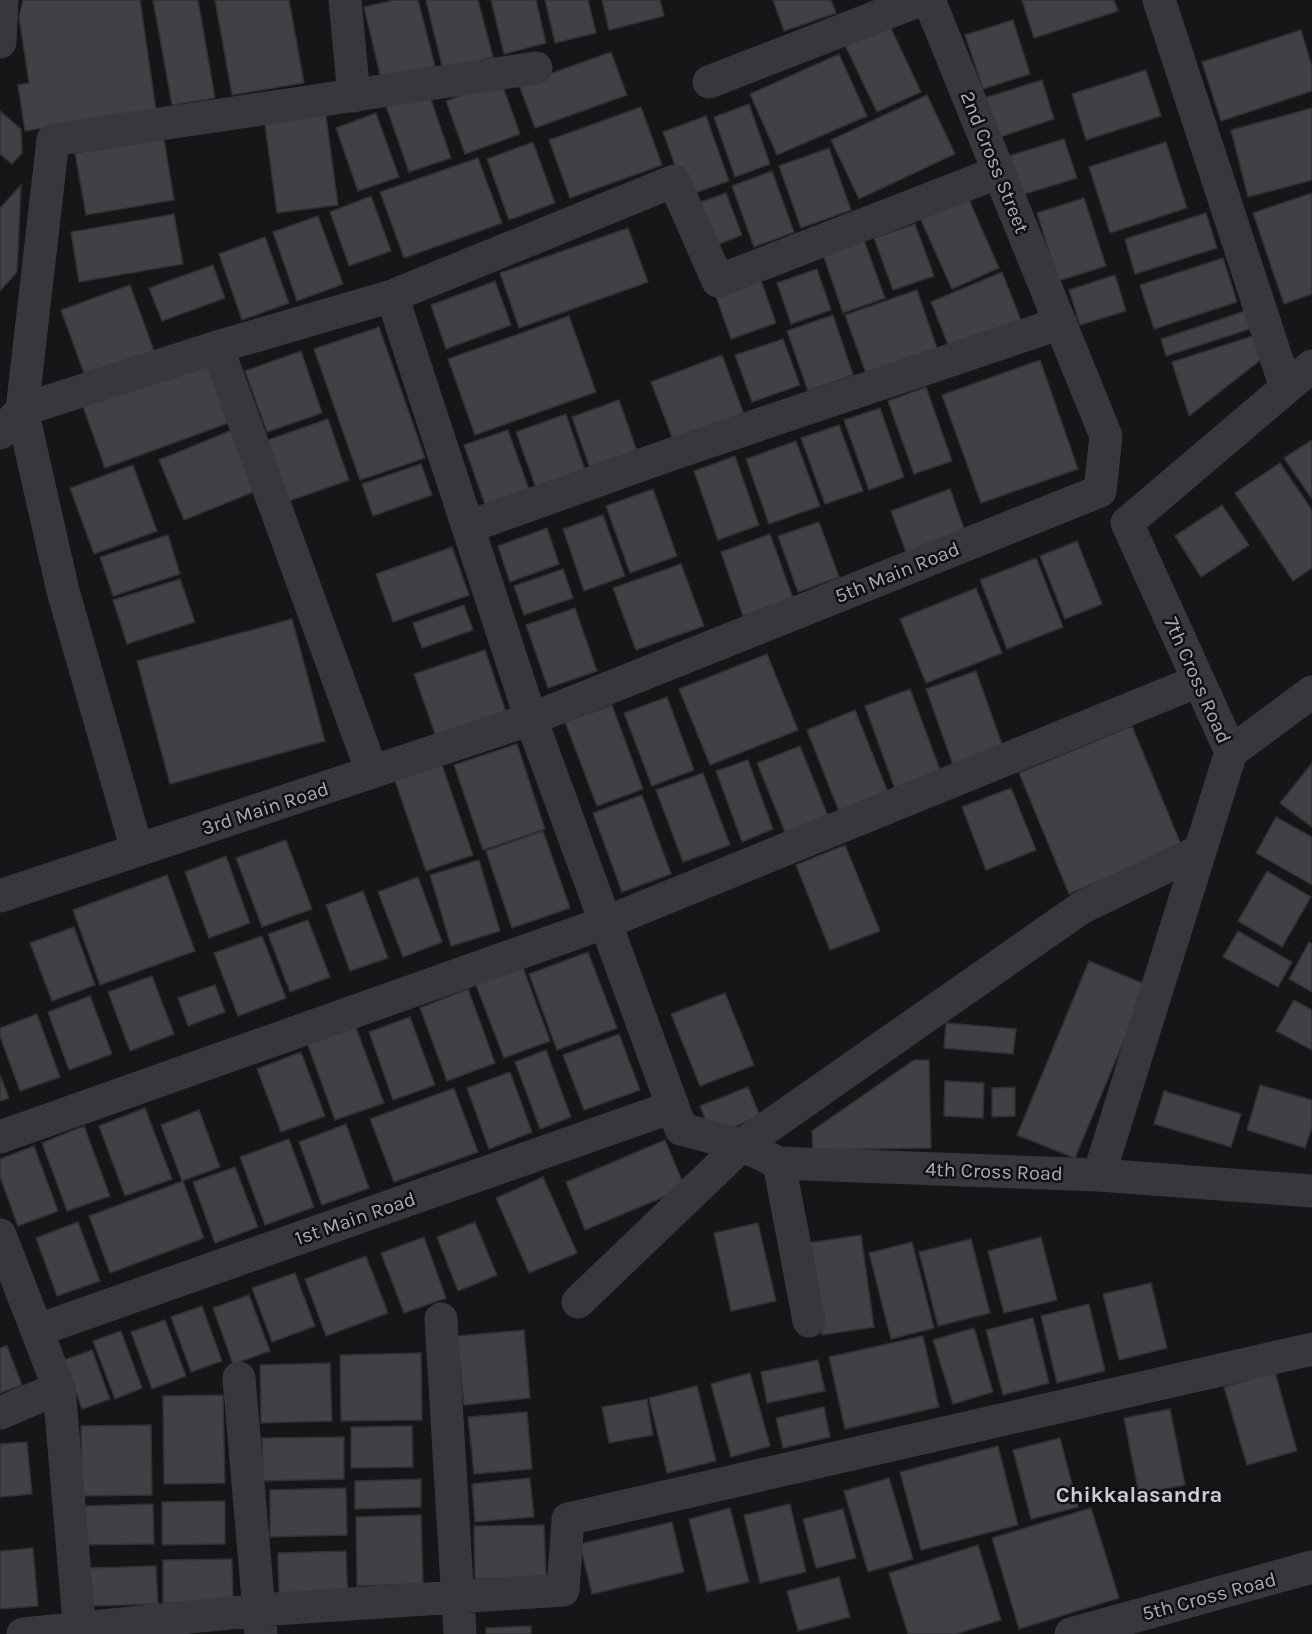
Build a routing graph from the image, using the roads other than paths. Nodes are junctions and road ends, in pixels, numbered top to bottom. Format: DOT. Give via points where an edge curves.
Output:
graph roads {
  1 [pos="2,0"];
  2 [pos="345,0"];
  3 [pos="920,0"];
  4 [pos="929,0"];
  5 [pos="1159,0"];
  6 [pos="0,42"];
  7 [pos="536,68"];
  8 [pos="709,82"];
  9 [pos="354,96"];
  10 [pos="999,172"];
  11 [pos="392,296"];
  12 [pos="1061,323"];
  13 [pos="217,347"];
  14 [pos="1312,366"];
  15 [pos="1286,388"];
  16 [pos="22,410"];
  17 [pos="0,433"];
  18 [pos="468,527"];
  19 [pos="1198,681"];
  20 [pos="1312,692"];
  21 [pos="531,719"];
  22 [pos="1231,752"];
  23 [pos="372,772"];
  24 [pos="137,850"];
  25 [pos="1199,851"];
  26 [pos="0,896"];
  27 [pos="607,922"];
  28 [pos="677,1118"];
  29 [pos="0,1137"];
  30 [pos="742,1145"];
  31 [pos="779,1163"];
  32 [pos="1099,1175"];
  33 [pos="1312,1191"];
  34 [pos="0,1235"];
  35 [pos="578,1302"];
  36 [pos="441,1319"];
  37 [pos="809,1321"];
  38 [pos="38,1330"];
  39 [pos="1312,1349"];
  40 [pos="240,1378"];
  41 [pos="59,1388"];
  42 [pos="0,1413"];
  43 [pos="1312,1567"];
  44 [pos="459,1596"];
  45 [pos="260,1622"];
  46 [pos="80,1630"];
  47 [pos="23,1634"];
  48 [pos="460,1634"];
  49 [pos="1071,1634"];
  1 -- 6 [label="street"];
  2 -- 9 [label="street"];
  3 -- 8 [label="street"];
  4 -- 10 [label="street, 2nd Cross Street"];
  5 -- 15 [label="street"];
  7 -- 9 [label="street"];
  9 -- 16 [label="street" via="53,140"];
  10 -- 11 [label="street" via="718,281 674,181"];
  10 -- 12 [label="street, 2nd Cross Street"];
  11 -- 13 [label="street"];
  11 -- 18 [label="street"];
  12 -- 18 [label="street"];
  12 -- 21 [label="street, 5th Main Road" via="1106,436 1100,491"];
  13 -- 16 [label="street"];
  13 -- 23 [label="street"];
  14 -- 15 [label="street, 7th Cross Road"];
  15 -- 19 [label="street, 7th Cross Road" via="1127,523"];
  16 -- 17 [label="street"];
  16 -- 24 [label="street" via="63,591"];
  18 -- 21 [label="street"];
  19 -- 22 [label="street, 7th Cross Road"];
  19 -- 27 [label="street"];
  20 -- 22 [label="street"];
  21 -- 23 [label="street, 3rd Main Road"];
  21 -- 27 [label="street"];
  22 -- 25 [label="street, 7th Cross Road"];
  23 -- 24 [label="street, 3rd Main Road"];
  24 -- 26 [label="street, 3rd Main Road"];
  25 -- 30 [label="street" via="1081,908"];
  25 -- 32 [label="street, 7th Cross Road"];
  27 -- 28 [label="street"];
  27 -- 29 [label="street"];
  28 -- 30 [label="street, 4th Cross Road"];
  28 -- 38 [label="street, 1st Main Road"];
  30 -- 31 [label="street, 4th Cross Road"];
  30 -- 35 [label="street"];
  31 -- 32 [label="street, 4th Cross Road"];
  31 -- 37 [label="street"];
  32 -- 33 [label="street, 4th Cross Road"];
  34 -- 38 [label="street"];
  36 -- 44 [label="street"];
  38 -- 41 [label="street"];
  39 -- 44 [label="street" via="568,1519 563,1590"];
  40 -- 45 [label="street"];
  41 -- 42 [label="street"];
  41 -- 46 [label="street"];
  43 -- 49 [label="street, 5th Cross Road"];
  44 -- 45 [label="street"];
  44 -- 48 [label="street"];
  45 -- 46 [label="street"];
  46 -- 47 [label="street"];
}
